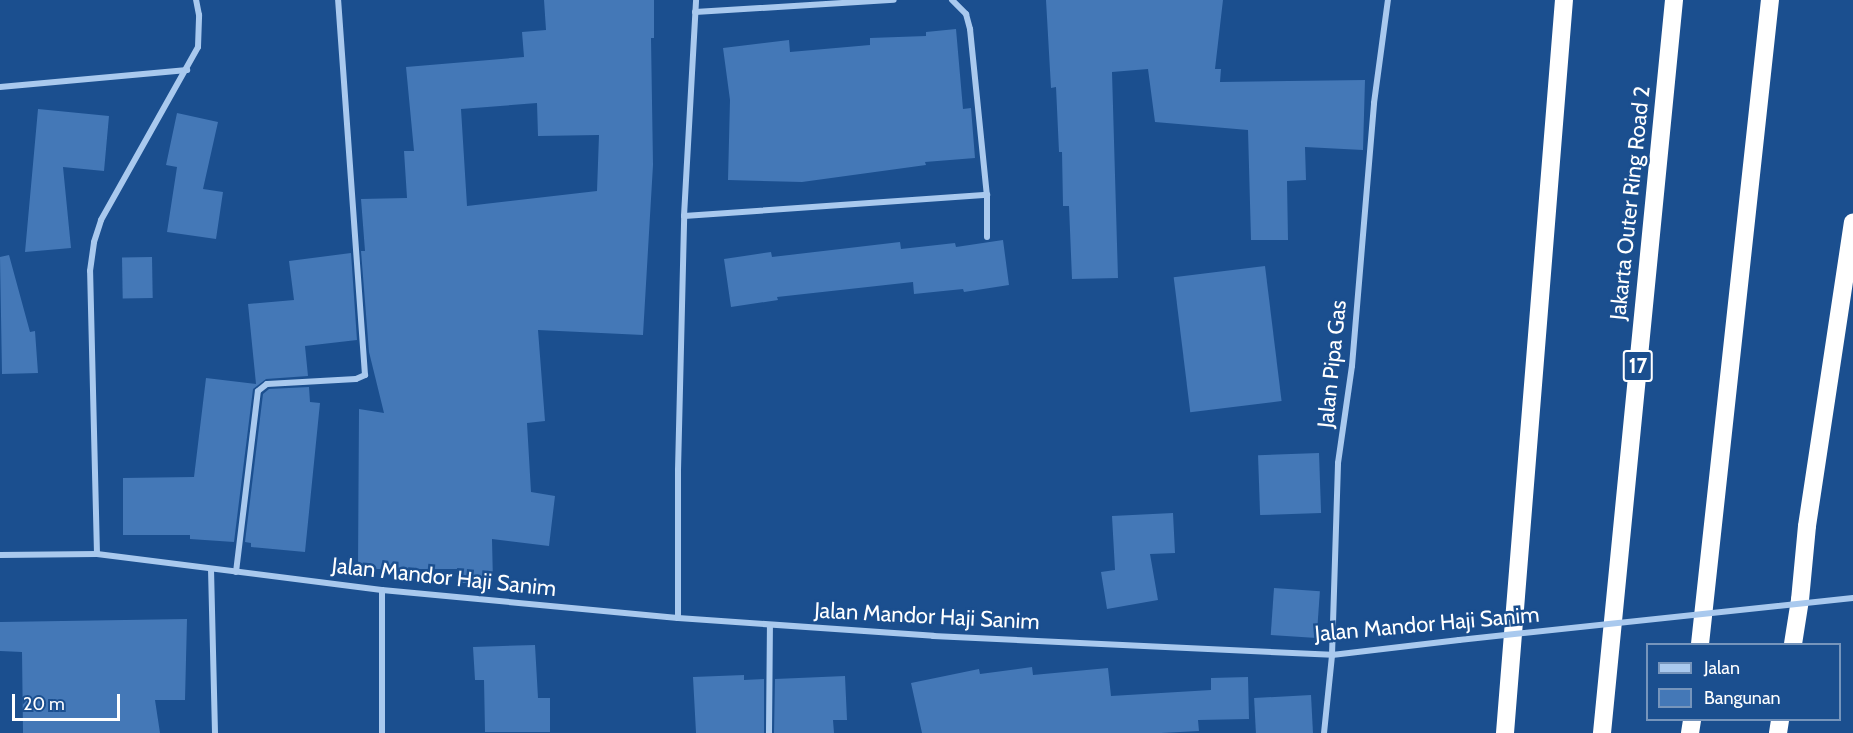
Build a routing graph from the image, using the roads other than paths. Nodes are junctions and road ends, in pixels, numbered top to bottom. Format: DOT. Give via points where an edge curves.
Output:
graph roads {
  1 [pos="196,0"];
  2 [pos="338,0"];
  3 [pos="696,0"];
  4 [pos="894,0"];
  5 [pos="952,0"];
  6 [pos="1388,0"];
  7 [pos="1563,0"];
  8 [pos="1674,0"];
  9 [pos="1770,0"];
  10 [pos="695,12"];
  11 [pos="187,70"];
  12 [pos="0,87"];
  13 [pos="987,195"];
  14 [pos="684,216"];
  15 [pos="1853,222"];
  16 [pos="987,237"];
  17 [pos="0,555"];
  18 [pos="97,555"];
  19 [pos="211,569"];
  20 [pos="236,572"];
  21 [pos="382,590"];
  22 [pos="1853,598"];
  23 [pos="678,618"];
  24 [pos="770,625"];
  25 [pos="1700,643"];
  26 [pos="1793,643"];
  27 [pos="1332,655"];
  28 [pos="214,733"];
  29 [pos="382,733"];
  30 [pos="769,733"];
  31 [pos="1324,733"];
  32 [pos="1505,733"];
  33 [pos="1602,733"];
  1 -- 11 [label="street" via="198,47"];
  2 -- 20 [label="street" via="365,375 356,379 267,384 258,391"];
  3 -- 10 [label="street"];
  4 -- 10 [label="street"];
  5 -- 13 [label="street" via="966,14 970,29"];
  6 -- 27 [label="street, Jalan Pipa Gas" via="1374,103 1352,366 1338,463"];
  7 -- 32 [label="highway"];
  8 -- 33 [label="highway, Jakarta Outer Ring Road 2 / 17"];
  9 -- 25 [label="highway"];
  10 -- 14 [label="street"];
  11 -- 12 [label="street"];
  11 -- 18 [label="street" via="101,220 94,243 90,271"];
  13 -- 14 [label="street"];
  13 -- 16 [label="street"];
  14 -- 23 [label="street"];
  15 -- 26 [label="highway"];
  17 -- 18 [label="street, Jalan Mandor Haji Sanim"];
  18 -- 19 [label="street, Jalan Mandor Haji Sanim"];
  19 -- 20 [label="street, Jalan Mandor Haji Sanim"];
  19 -- 28 [label="street"];
  20 -- 21 [label="street, Jalan Mandor Haji Sanim"];
  21 -- 23 [label="street, Jalan Mandor Haji Sanim"];
  21 -- 29 [label="street"];
  22 -- 27 [label="street, Jalan Mandor Haji Sanim, bridge"];
  23 -- 24 [label="street, Jalan Mandor Haji Sanim"];
  24 -- 27 [label="street, Jalan Mandor Haji Sanim"];
  24 -- 30 [label="street"];
  27 -- 31 [label="street, Jalan Pipa Gas"];
}
